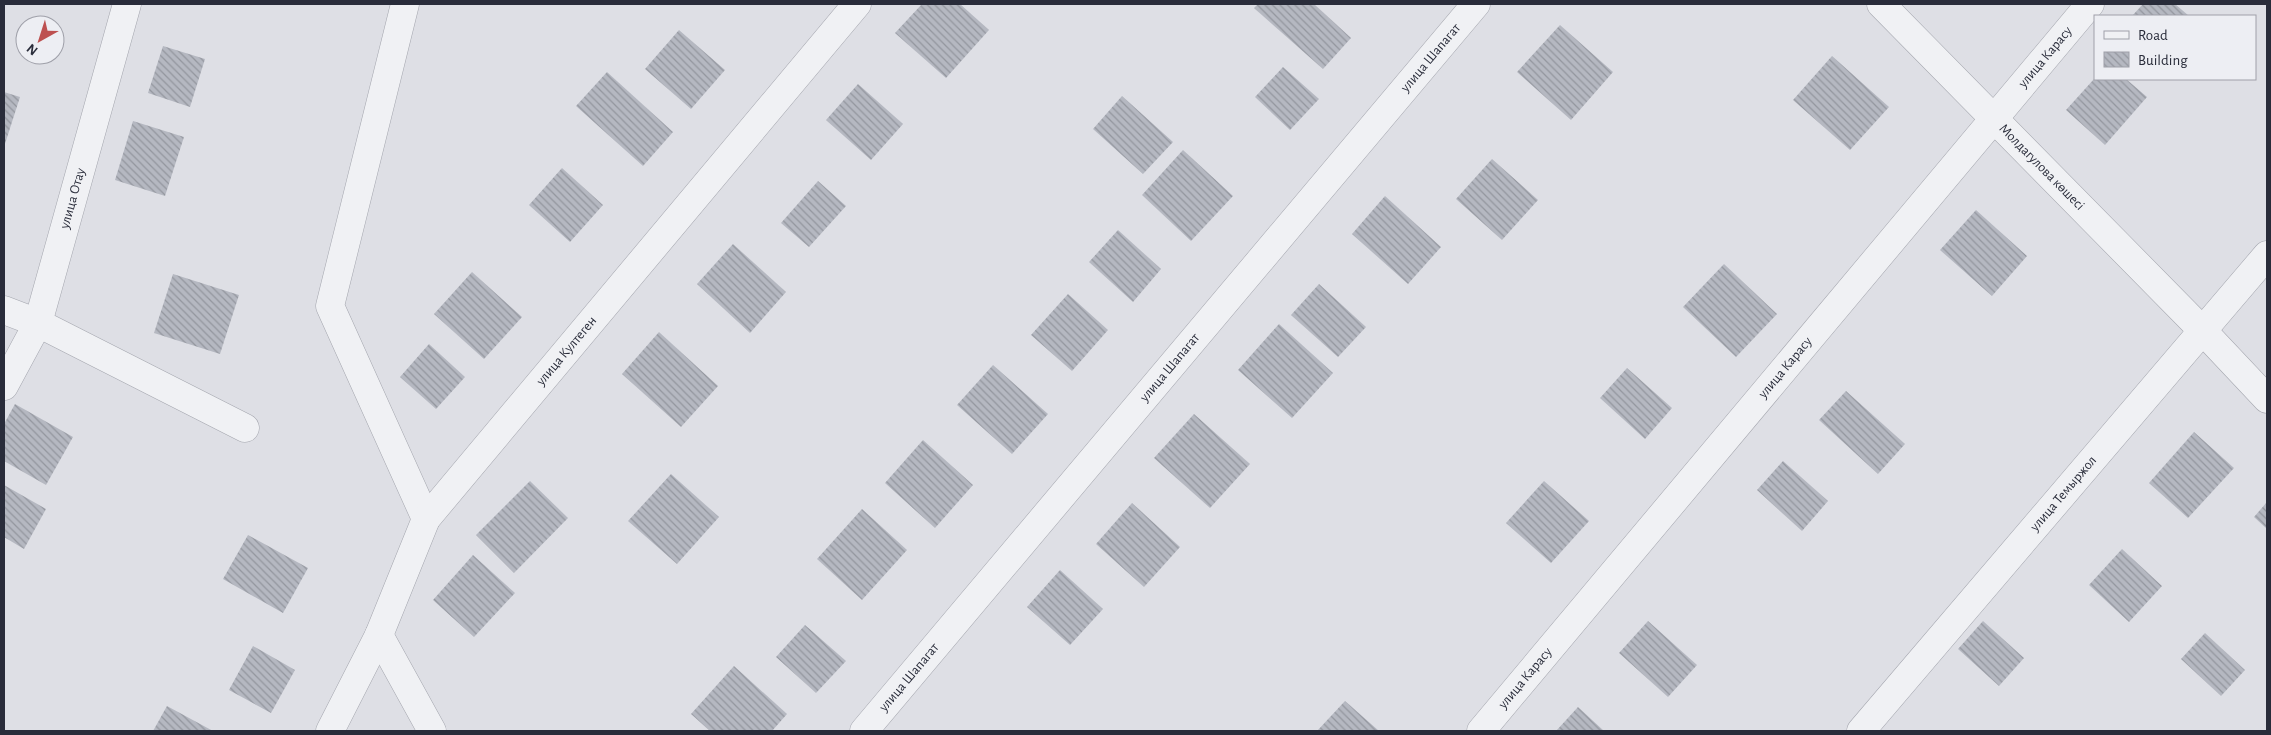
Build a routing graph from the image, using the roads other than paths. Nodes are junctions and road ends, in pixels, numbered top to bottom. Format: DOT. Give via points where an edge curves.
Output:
graph roads {
  1 [pos="127,4"];
  2 [pos="405,4"];
  3 [pos="857,4"];
  4 [pos="1476,4"];
  5 [pos="1881,4"];
  6 [pos="2090,4"];
  7 [pos="1994,118"];
  8 [pos="2267,255"];
  9 [pos="4,310"];
  10 [pos="38,324"];
  11 [pos="2203,331"];
  12 [pos="4,386"];
  13 [pos="2267,399"];
  14 [pos="245,428"];
  15 [pos="426,519"];
  16 [pos="379,635"];
  17 [pos="330,731"];
  18 [pos="432,731"];
  19 [pos="864,731"];
  20 [pos="1481,731"];
  21 [pos="1861,731"];
  1 -- 10 [label="street, улица Отау"];
  2 -- 15 [label="street" via="330,306"];
  3 -- 15 [label="street, улица Култеген"];
  4 -- 19 [label="street, улица Шапагат"];
  5 -- 7 [label="street, Молдагулова көшесі"];
  6 -- 7 [label="street, улица Карасу"];
  7 -- 11 [label="street, Молдагулова көшесі"];
  7 -- 20 [label="street, улица Карасу"];
  8 -- 11 [label="street, улица Темыржол"];
  9 -- 10 [label="street"];
  10 -- 12 [label="street, улица Отау"];
  10 -- 14 [label="street"];
  11 -- 13 [label="street, Молдагулова көшесі"];
  11 -- 21 [label="street, улица Темыржол"];
  15 -- 16 [label="street, улица Култеген"];
  16 -- 17 [label="street, улица Култеген"];
  16 -- 18 [label="street"];
}
